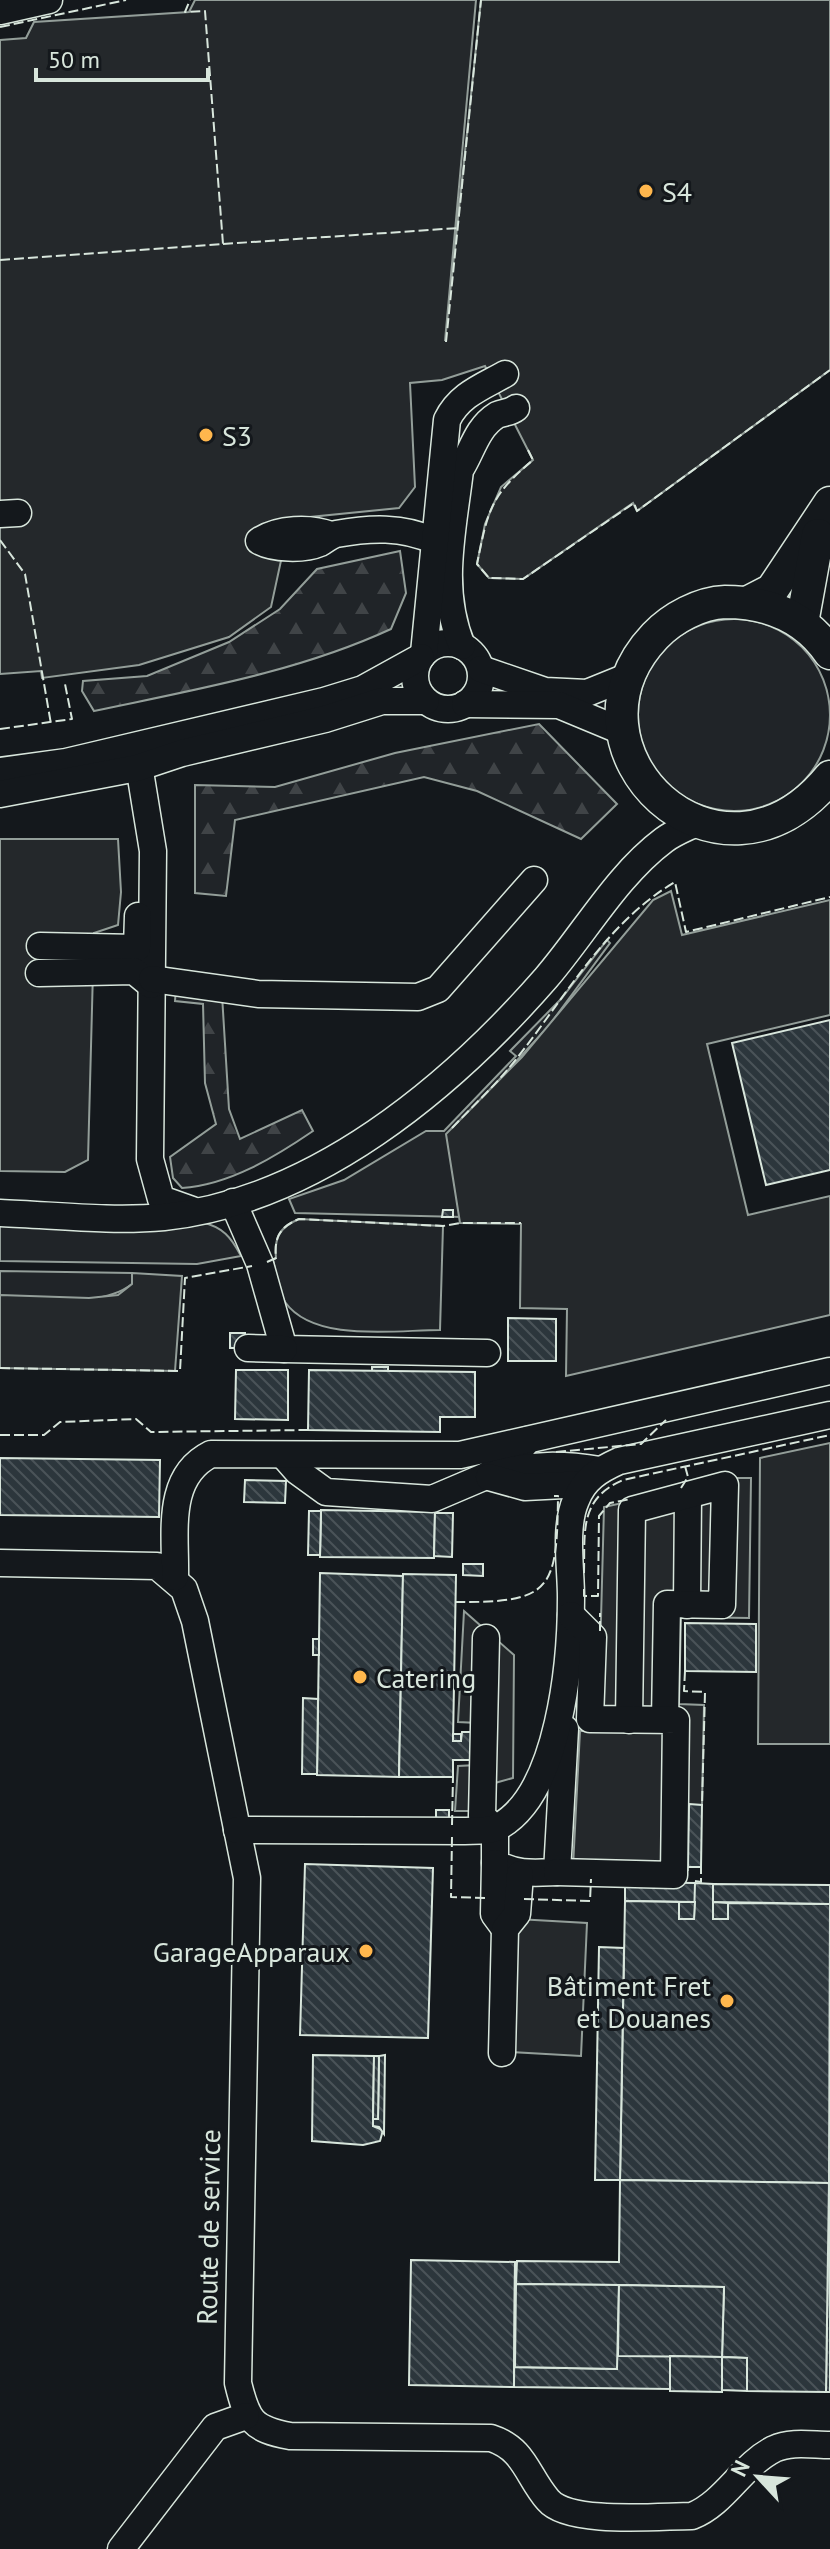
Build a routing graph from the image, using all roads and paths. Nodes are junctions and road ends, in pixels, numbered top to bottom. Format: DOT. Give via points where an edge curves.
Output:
graph roads {
  1 [pos="49,0"];
  2 [pos="0,11"];
  3 [pos="457,460"];
  4 [pos="827,509"];
  5 [pos="259,541"];
  6 [pos="434,541"];
  7 [pos="749,602"];
  8 [pos="802,623"];
  9 [pos="462,646"];
  10 [pos="830,653"];
  11 [pos="423,655"];
  12 [pos="481,669"];
  13 [pos="629,676"];
  14 [pos="426,701"];
  15 [pos="465,704"];
  16 [pos="624,732"];
  17 [pos="136,758"];
  18 [pos="0,771"];
  19 [pos="824,793"];
  20 [pos="0,794"];
  21 [pos="696,823"];
  22 [pos="153,851"];
  23 [pos="534,880"];
  24 [pos="151,985"];
  25 [pos="150,1159"];
  26 [pos="233,1202"];
  27 [pos="0,1211"];
  28 [pos="194,1211"];
  29 [pos="144,1218"];
  30 [pos="248,1348"];
  31 [pos="284,1349"];
  32 [pos="487,1353"];
  33 [pos="830,1371"];
  34 [pos="830,1415"];
  35 [pos="528,1440"];
  36 [pos="283,1455"];
  37 [pos="486,1476"];
  38 [pos="592,1477"];
  39 [pos="688,1495"];
  40 [pos="0,1563"];
  41 [pos="175,1577"];
  42 [pos="687,1605"];
  43 [pos="571,1615"];
  44 [pos="486,1638"];
  45 [pos="568,1677"];
  46 [pos="629,1720"];
  47 [pos="665,1720"];
  48 [pos="495,1829"];
  49 [pos="237,1830"];
  50 [pos="495,1863"];
  51 [pos="557,1872"];
  52 [pos="520,1874"];
  53 [pos="505,1929"];
  54 [pos="502,2053"];
  55 [pos="246,2416"];
  56 [pos="830,2445"];
  57 [pos="121,2549"];
  1 -- 2 [label="street"];
  3 -- 3 [label="street" via="497,415 509,396 455,404 447,420"];
  3 -- 6 [label="street"];
  3 -- 9 [label="street" via="447,594"];
  4 -- 7 [label="main road" via="772,590"];
  4 -- 8 [label="main road"];
  5 -- 6 [label="street" via="270,534 318,530 331,535 374,528"];
  6 -- 11 [label="street"];
  7 -- 8 [label="main road"];
  7 -- 13 [label="main road" via="719,602 689,611 643,649"];
  8 -- 10 [label="main road"];
  9 -- 11 [label="street" via="442,644"];
  9 -- 12 [label="street"];
  11 -- 14 [label="street" via="416,683"];
  11 -- 17 [label="street" via="363,689"];
  12 -- 13 [label="street" via="545,691 573,693 587,693"];
  12 -- 15 [label="street" via="478,689"];
  13 -- 16 [label="main road"];
  14 -- 15 [label="street" via="445,709"];
  14 -- 17 [label="street" via="382,701 182,753"];
  15 -- 16 [label="street" via="559,705"];
  16 -- 21 [label="main road" via="641,779 665,805"];
  17 -- 18 [label="street"];
  17 -- 20 [label="street"];
  17 -- 22 [label="street"];
  19 -- 21 [label="main road" via="785,818 756,827"];
  21 -- 26 [label="street" via="664,840 634,870 531,996 439,1088 299,1177"];
  22 -- 24 [label="street"];
  22 -- 24 [label="street" via="137,895 137,948 40,965 134,971"];
  23 -- 24 [label="street" via="438,989 418,997 258,994"];
  24 -- 25 [label="street"];
  25 -- 28 [label="street" via="161,1199"];
  25 -- 29 [label="street"];
  26 -- 28 [label="street"];
  26 -- 31 [label="street" via="260,1264"];
  27 -- 29 [label="street"];
  28 -- 29 [label="street"];
  30 -- 31 [label="street"];
  31 -- 32 [label="street"];
  33 -- 35 [label="street"];
  34 -- 38 [label="street" via="619,1461"];
  35 -- 36 [label="street" via="460,1455"];
  35 -- 37 [label="street" via="512,1459"];
  36 -- 37 [label="street" via="326,1492 432,1499"];
  36 -- 41 [label="street" via="211,1454 187,1472 175,1508"];
  37 -- 38 [label="street" via="524,1466 564,1464"];
  38 -- 43 [label="street" via="573,1515"];
  39 -- 42 [label="street"];
  39 -- 42 [label="street" via="725,1485 722,1605"];
  39 -- 46 [label="street" via="632,1510"];
  40 -- 41 [label="street" via="157,1566"];
  41 -- 49 [label="street, Route de service" via="195,1621"];
  42 -- 47 [label="street" via="667,1604"];
  43 -- 45 [label="street"];
  43 -- 46 [label="street" via="593,1637 590,1719"];
  44 -- 48 [label="street" via="482,1816"];
  45 -- 48 [label="street" via="551,1748 530,1792 516,1814"];
  45 -- 51 [label="street"];
  46 -- 47 [label="street"];
  47 -- 51 [label="street" via="676,1720 674,1875"];
  48 -- 49 [label="street"];
  48 -- 50 [label="street"];
  49 -- 55 [label="street, Route de service" via="247,1878 238,2383"];
  50 -- 52 [label="street"];
  50 -- 53 [label="street" via="494,1914"];
  51 -- 52 [label="street"];
  52 -- 53 [label="street" via="517,1914"];
  53 -- 54 [label="street"];
  55 -- 56 [label="street" via="266,2432 290,2436 491,2438 522,2458 548,2501 577,2515 692,2516 707,2510 774,2449"];
  55 -- 57 [label="street" via="215,2427"];
}
